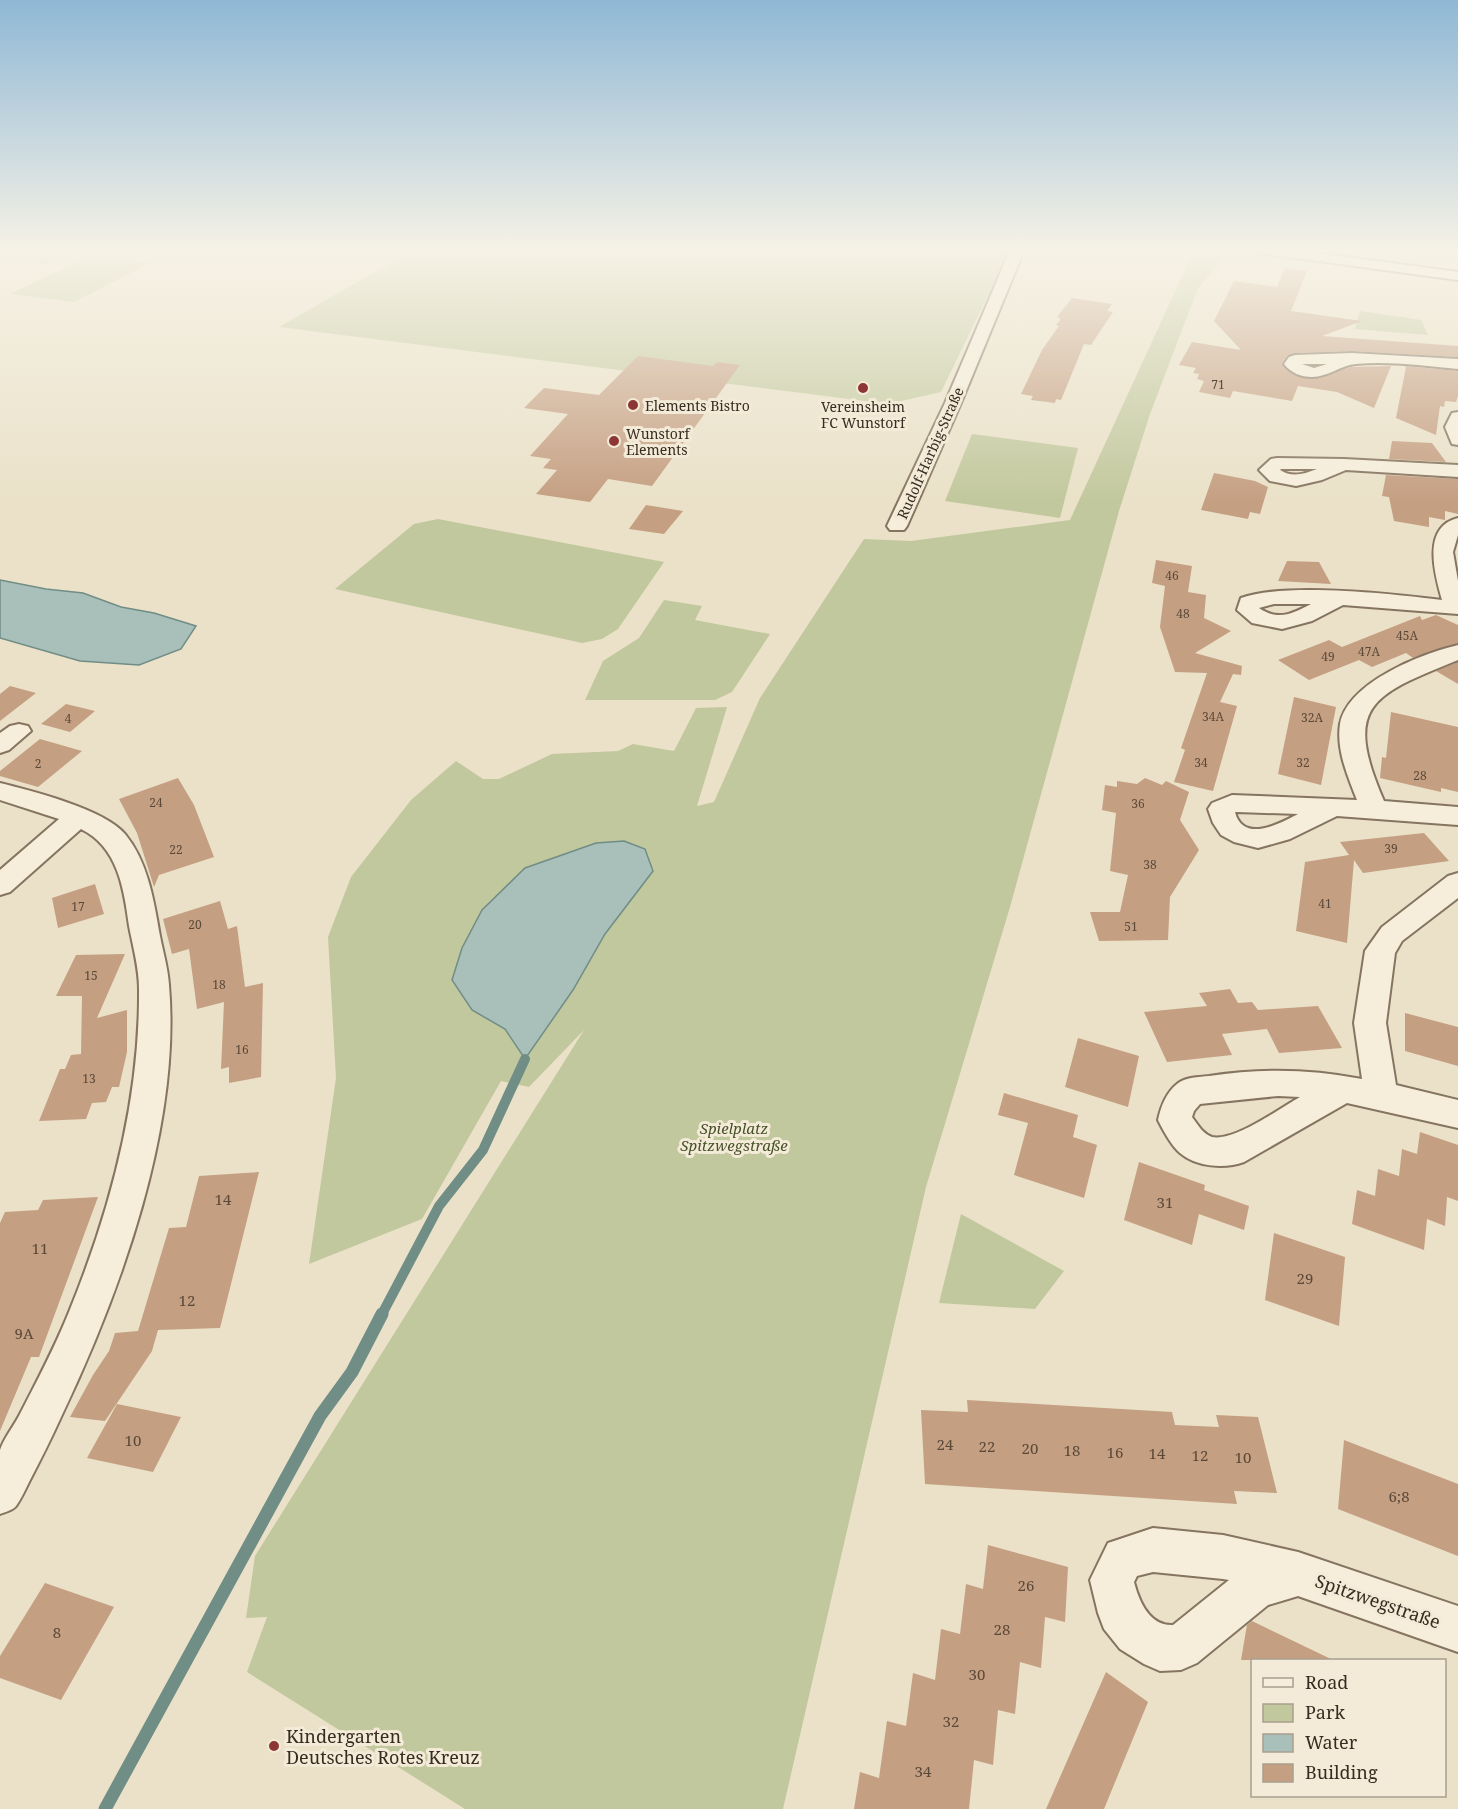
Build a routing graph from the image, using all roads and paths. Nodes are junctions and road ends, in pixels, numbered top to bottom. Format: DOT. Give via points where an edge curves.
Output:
graph roads {
  1 [pos="983,332"];
  2 [pos="1352,358"];
  3 [pos="1458,364"];
  4 [pos="1458,417"];
  5 [pos="1458,440"];
  6 [pos="1344,464"];
  7 [pos="1458,471"];
  8 [pos="1458,524"];
  9 [pos="897,526"];
  10 [pos="1338,599"];
  11 [pos="1457,608"];
  12 [pos="1458,652"];
  13 [pos="0,791"];
  14 [pos="1335,806"];
  15 [pos="1374,808"];
  16 [pos="1458,816"];
  17 [pos="78,817"];
  18 [pos="1458,883"];
  19 [pos="0,885"];
  20 [pos="1341,1090"];
  21 [pos="1381,1095"];
  22 [pos="1458,1114"];
  23 [pos="0,1492"];
  24 [pos="1298,1574"];
  25 [pos="1458,1629"];
  1 -- 9 [label="street, Rudolf-Harbig-Straße"];
  2 -- 3 [label="street"];
  4 -- 5 [label="street" via="1454,427"];
  6 -- 7 [label="street"];
  8 -- 11 [label="street" via="1446,536 1441,553"];
  10 -- 11 [label="street"];
  12 -- 15 [label="street" via="1382,684 1356,712 1352,740"];
  13 -- 17 [label="street"];
  14 -- 15 [label="street"];
  15 -- 16 [label="street"];
  17 -- 19 [label="street"];
  17 -- 23 [label="street" via="114,839 131,871 154,987 152,1068 144,1129 111,1247 72,1351"];
  18 -- 21 [label="street" via="1392,934 1380,951 1370,1023"];
  20 -- 21 [label="street"];
  21 -- 22 [label="street"];
  24 -- 25 [label="street, Spitzwegstraße"];
}
